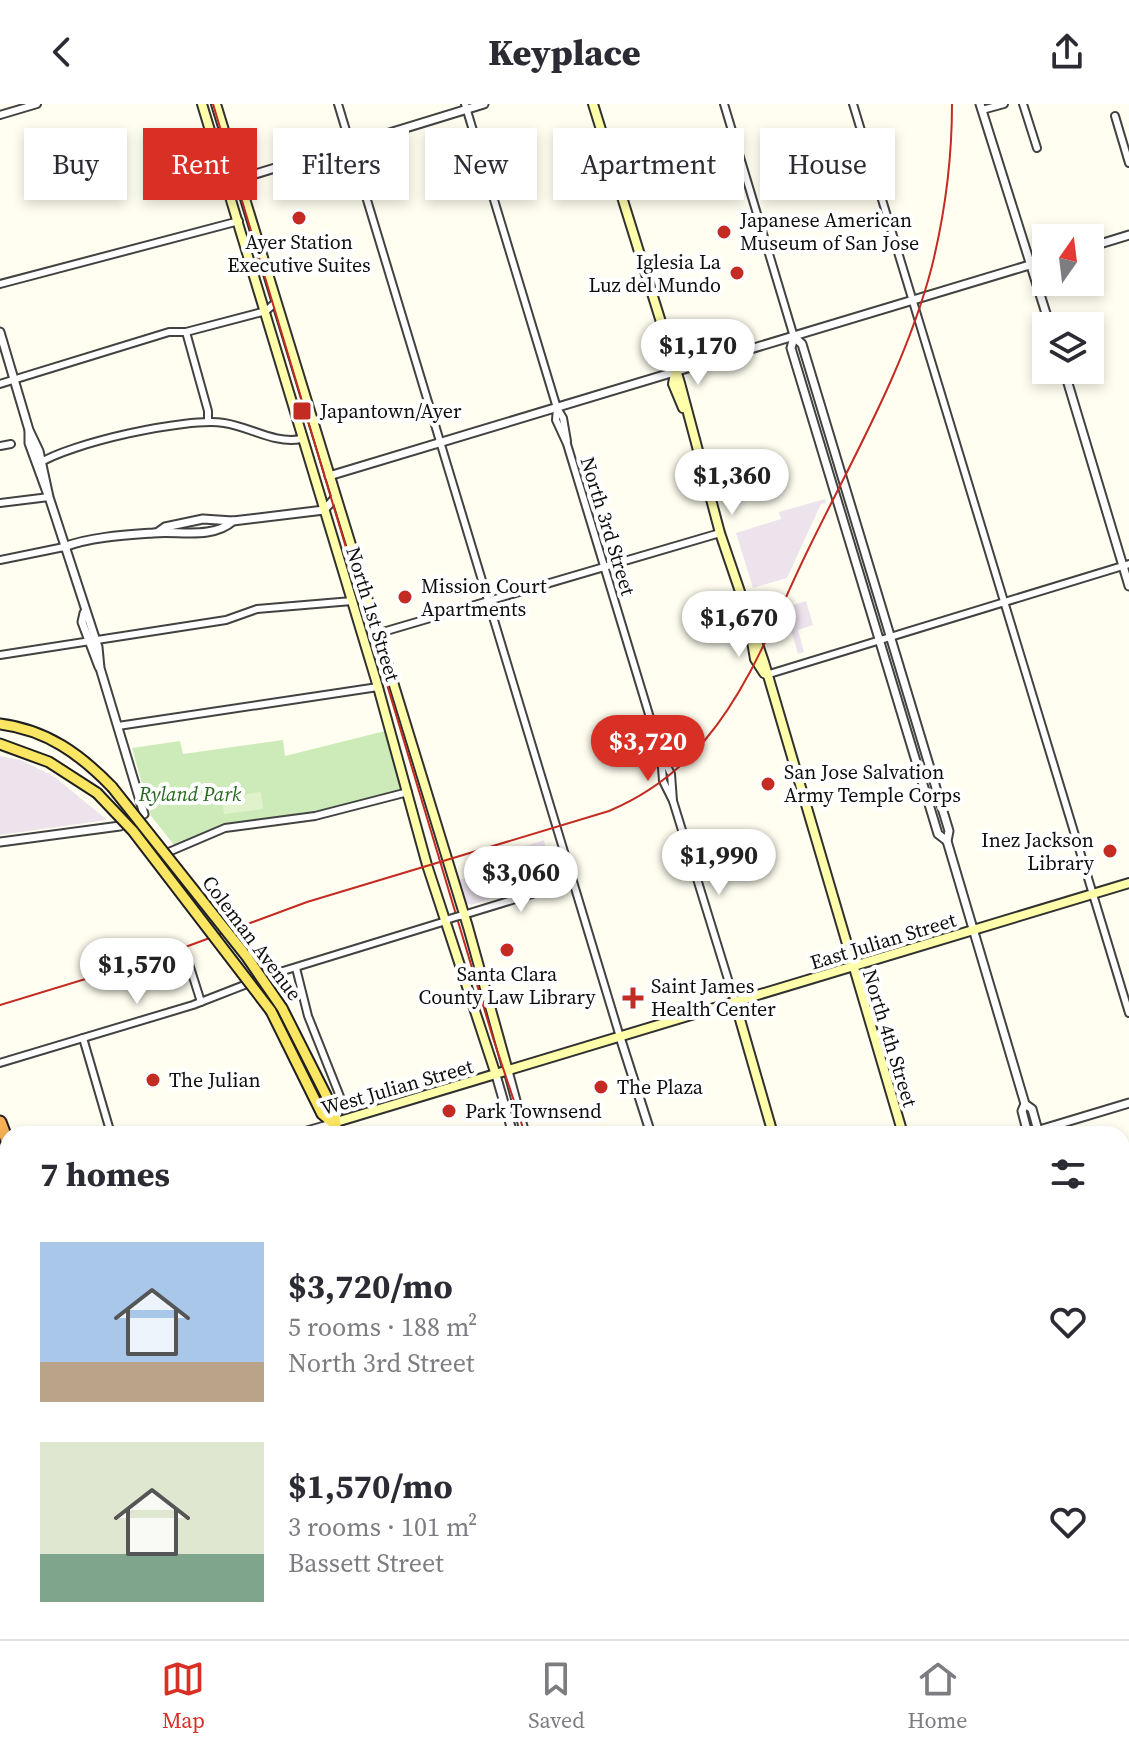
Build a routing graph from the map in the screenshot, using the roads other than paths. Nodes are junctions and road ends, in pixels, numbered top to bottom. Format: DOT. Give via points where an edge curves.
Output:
graph roads {
  1 [pos="37,104"];
  2 [pos="202,104"];
  3 [pos="216,104"];
  4 [pos="338,104"];
  5 [pos="484,104"];
  6 [pos="593,104"];
  7 [pos="724,104"];
  8 [pos="853,104"];
  9 [pos="1004,104"];
  10 [pos="1023,104"];
  11 [pos="466,107"];
  12 [pos="981,107"];
  13 [pos="0,115"];
  14 [pos="1115,116"];
  15 [pos="209,128"];
  16 [pos="223,128"];
  17 [pos="345,128"];
  18 [pos="400,128"];
  19 [pos="1037,148"];
  20 [pos="1129,163"];
  21 [pos="232,200"];
  22 [pos="246,200"];
  23 [pos="367,200"];
  24 [pos="239,221"];
  25 [pos="1129,235"];
  26 [pos="1104,243"];
  27 [pos="1031,265"];
  28 [pos="0,284"];
  29 [pos="913,299"];
  30 [pos="276,302"];
  31 [pos="266,311"];
  32 [pos="1046,312"];
  33 [pos="0,332"];
  34 [pos="186,332"];
  35 [pos="794,337"];
  36 [pos="675,373"];
  37 [pos="14,379"];
  38 [pos="0,384"];
  39 [pos="1068,384"];
  40 [pos="557,408"];
  41 [pos="208,421"];
  42 [pos="301,439"];
  43 [pos="439,443"];
  44 [pos="11,444"];
  45 [pos="0,446"];
  46 [pos="39,464"];
  47 [pos="329,476"];
  48 [pos="49,497"];
  49 [pos="335,498"];
  50 [pos="0,503"];
  51 [pos="324,510"];
  52 [pos="720,533"];
  53 [pos="64,547"];
  54 [pos="0,560"];
  55 [pos="1126,565"];
  56 [pos="604,567"];
  57 [pos="1129,586"];
  58 [pos="352,601"];
  59 [pos="486,601"];
  60 [pos="1006,604"];
  61 [pos="376,634"];
  62 [pos="890,636"];
  63 [pos="879,639"];
  64 [pos="92,641"];
  65 [pos="0,655"];
  66 [pos="766,675"];
  67 [pos="378,687"];
  68 [pos="0,724"];
  69 [pos="118,726"];
  70 [pos="0,744"];
  71 [pos="408,792"];
  72 [pos="139,819"];
  73 [pos="947,841"];
  74 [pos="0,842"];
  75 [pos="165,853"];
  76 [pos="152,858"];
  77 [pos="571,882"];
  78 [pos="1129,883"];
  79 [pos="1093,894"];
  80 [pos="461,916"];
  81 [pos="447,920"];
  82 [pos="973,930"];
  83 [pos="189,964"];
  84 [pos="852,966"];
  85 [pos="296,968"];
  86 [pos="201,1002"];
  87 [pos="735,1002"];
  88 [pos="1129,1013"];
  89 [pos="620,1037"];
  90 [pos="83,1038"];
  91 [pos="0,1063"];
  92 [pos="508,1071"];
  93 [pos="496,1075"];
  94 [pos="1129,1103"];
  95 [pos="1025,1104"];
  96 [pos="333,1123"];
  97 [pos="109,1126"];
  98 [pos="323,1126"];
  99 [pos="334,1126"];
  100 [pos="511,1126"];
  101 [pos="523,1126"];
  102 [pos="648,1126"];
  103 [pos="771,1126"];
  104 [pos="901,1126"];
  105 [pos="1025,1126"];
  106 [pos="1036,1126"];
  107 [pos="1057,1126"];
  1 -- 13 [label="street"];
  2 -- 15 [label="main road, North 1st Street"];
  3 -- 16 [label="main road, North 1st Street"];
  4 -- 17 [label="street"];
  5 -- 11 [label="street"];
  6 -- 36 [label="main road, North 4th Street"];
  7 -- 35 [label="street"];
  8 -- 29 [label="street"];
  9 -- 12 [label="street"];
  10 -- 19 [label="street"];
  11 -- 18 [label="street"];
  11 -- 40 [label="street, North 3rd Street"];
  12 -- 27 [label="street"];
  14 -- 20 [label="street"];
  21 -- 24 [label="main road, North 1st Street"];
  22 -- 30 [label="main road, North 1st Street"];
  23 -- 43 [label="street"];
  24 -- 28 [label="street"];
  24 -- 31 [label="main road, North 1st Street"];
  25 -- 26 [label="street"];
  27 -- 29 [label="street"];
  27 -- 32 [label="street"];
  29 -- 35 [label="street"];
  29 -- 60 [label="street"];
  30 -- 31 [label="street"];
  30 -- 47 [label="main road, North 1st Street"];
  31 -- 34 [label="street"];
  31 -- 42 [label="main road, North 1st Street"];
  33 -- 37 [label="street"];
  34 -- 37 [label="street" via="169,332"];
  34 -- 41 [label="street"];
  35 -- 36 [label="street"];
  35 -- 62 [label="street" via="802,344"];
  35 -- 63 [label="street" via="791,348"];
  36 -- 40 [label="street"];
  36 -- 52 [label="main road, North 4th Street"];
  37 -- 38 [label="street"];
  37 -- 46 [label="street"];
  39 -- 55 [label="street"];
  40 -- 43 [label="street"];
  40 -- 56 [label="street, North 3rd Street"];
  41 -- 42 [label="street" via="282,441"];
  41 -- 46 [label="street" via="166,424"];
  42 -- 51 [label="main road, North 1st Street"];
  43 -- 47 [label="street"];
  43 -- 59 [label="street"];
  44 -- 45 [label="street"];
  46 -- 48 [label="street"];
  47 -- 49 [label="main road, North 1st Street"];
  48 -- 50 [label="street"];
  48 -- 53 [label="street"];
  49 -- 51 [label="street"];
  49 -- 61 [label="main road, North 1st Street"];
  51 -- 53 [label="street" via="233,521 227,527 188,534 158,532"];
  51 -- 58 [label="main road, North 1st Street"];
  52 -- 56 [label="street"];
  52 -- 66 [label="main road, North 4th Street"];
  53 -- 54 [label="street"];
  53 -- 64 [label="street"];
  55 -- 57 [label="street"];
  55 -- 60 [label="street"];
  56 -- 59 [label="street"];
  56 -- 87 [label="street, North 3rd Street" via="661,754 663,781"];
  58 -- 64 [label="street" via="257,609 226,620"];
  58 -- 67 [label="main road, North 1st Street"];
  59 -- 61 [label="street"];
  59 -- 77 [label="street"];
  60 -- 62 [label="street"];
  60 -- 79 [label="street"];
  61 -- 80 [label="main road, North 1st Street"];
  62 -- 63 [label="street"];
  62 -- 73 [label="street" via="949,831"];
  63 -- 66 [label="street"];
  63 -- 73 [label="street" via="938,834"];
  64 -- 65 [label="street"];
  64 -- 69 [label="street"];
  66 -- 84 [label="main road, North 4th Street"];
  67 -- 69 [label="street"];
  67 -- 71 [label="main road, North 1st Street"];
  68 -- 96 [label="main road, Coleman Avenue, bridge" via="61,744 112,787 282,1008 334,1111"];
  69 -- 72 [label="street" via="144,814"];
  70 -- 96 [label="main road, Coleman Avenue, bridge" via="49,762 97,793 133,831 271,1011 322,1114"];
  71 -- 75 [label="street" via="315,816 225,828"];
  71 -- 81 [label="main road, North 1st Street"];
  72 -- 74 [label="street"];
  72 -- 75 [label="street"];
  73 -- 82 [label="street"];
  75 -- 76 [label="street"];
  77 -- 80 [label="street"];
  77 -- 89 [label="street"];
  78 -- 79 [label="main road, East Julian Street"];
  79 -- 82 [label="main road, East Julian Street"];
  79 -- 88 [label="street"];
  80 -- 81 [label="street, bridge"];
  80 -- 92 [label="main road, North 1st Street"];
  81 -- 85 [label="street"];
  81 -- 93 [label="main road, North 1st Street"];
  82 -- 84 [label="main road, East Julian Street"];
  82 -- 95 [label="street"];
  83 -- 86 [label="street"];
  84 -- 87 [label="main road, East Julian Street"];
  84 -- 104 [label="main road, North 4th Street"];
  85 -- 86 [label="street"];
  85 -- 96 [label="street" via="308,1016 343,1101"];
  86 -- 90 [label="street"];
  87 -- 89 [label="main road, East Julian Street"];
  87 -- 103 [label="main road, North 3rd Street"];
  89 -- 92 [label="main road, East Julian Street"];
  89 -- 102 [label="street"];
  90 -- 91 [label="street"];
  90 -- 97 [label="street"];
  92 -- 93 [label="main road, West Julian Street"];
  92 -- 101 [label="street, North 1st Street"];
  93 -- 96 [label="main road, West Julian Street"];
  93 -- 100 [label="street, North 1st Street"];
  94 -- 107 [label="street"];
  95 -- 105 [label="street"];
  95 -- 106 [label="street"];
  96 -- 98 [label="street, West Julian Street"];
  96 -- 99 [label="main road"];
}
